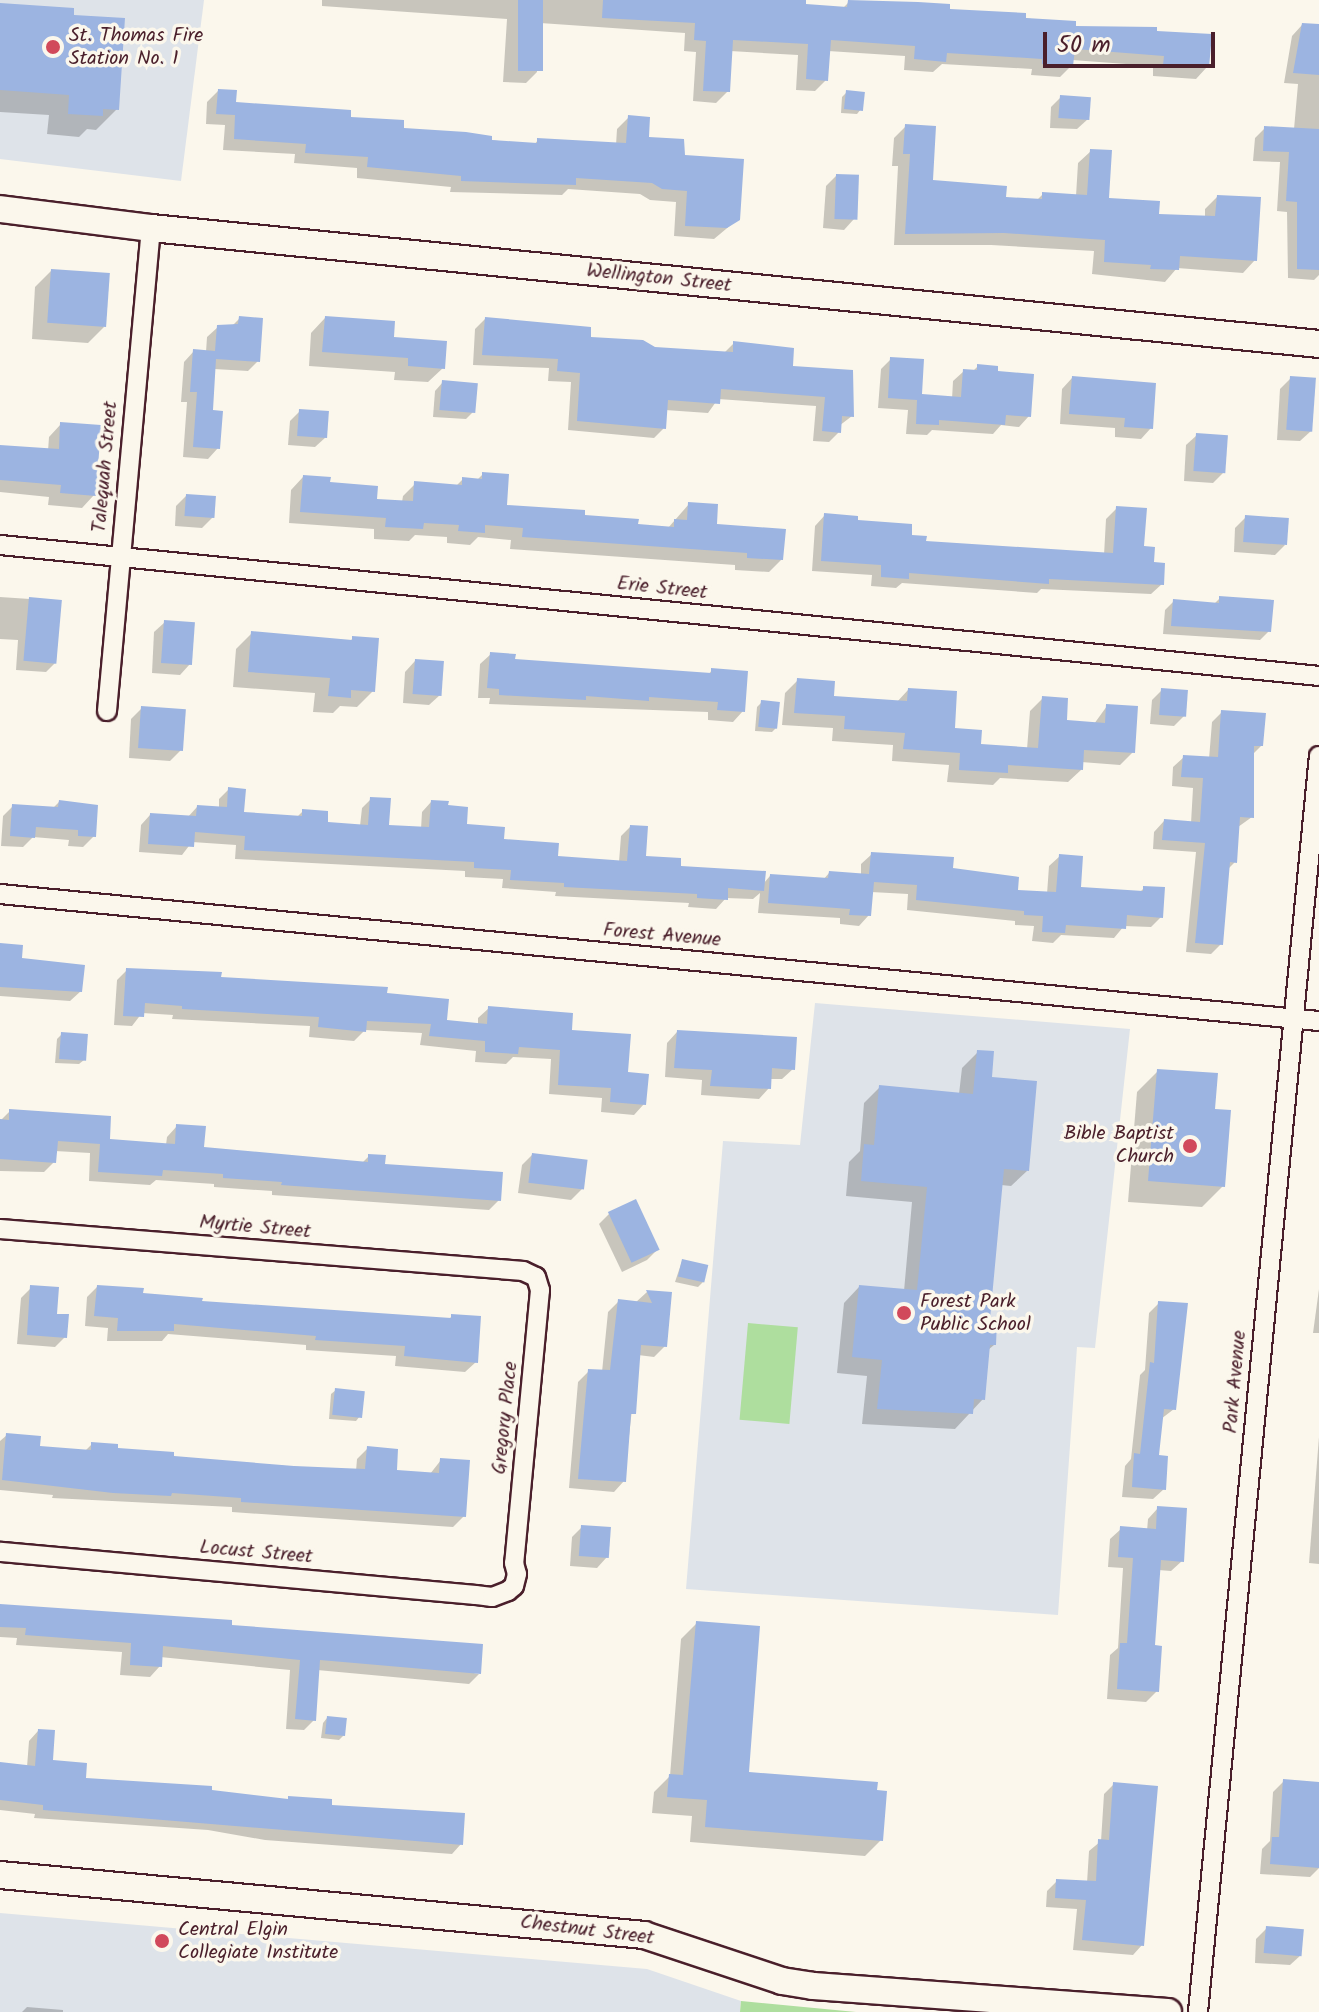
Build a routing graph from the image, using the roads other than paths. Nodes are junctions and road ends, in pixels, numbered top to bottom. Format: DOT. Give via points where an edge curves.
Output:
graph roads {
  1 [pos="0,209"];
  2 [pos="151,228"];
  3 [pos="1319,344"];
  4 [pos="0,545"];
  5 [pos="120,557"];
  6 [pos="1319,676"];
  7 [pos="107,711"];
  8 [pos="1319,756"];
  9 [pos="0,894"];
  10 [pos="1294,1018"];
  11 [pos="1319,1021"];
  12 [pos="0,1229"];
  13 [pos="507,1271"];
  14 [pos="0,1552"];
  15 [pos="508,1591"];
  16 [pos="0,1875"];
  17 [pos="1168,2012"];
  18 [pos="1198,2012"];
  1 -- 2 [label="street, Wellington Street"];
  2 -- 3 [label="street, Wellington Street"];
  2 -- 5 [label="street, Talequah Street"];
  4 -- 5 [label="street, Erie Street"];
  5 -- 6 [label="street, Erie Street"];
  5 -- 7 [label="street, Talequah Street"];
  8 -- 10 [label="street, Park Avenue"];
  9 -- 10 [label="street, Forest Avenue"];
  10 -- 11 [label="street, Forest Avenue"];
  10 -- 18 [label="street, Park Avenue"];
  12 -- 13 [label="street, Myrtie Street"];
  13 -- 15 [label="street, Gregory Place" via="536,1277 540,1290 517,1574"];
  14 -- 15 [label="street, Locust Street" via="492,1597"];
  16 -- 17 [label="street, Chestnut Street" via="644,1935 782,1981 813,1986"];
}
